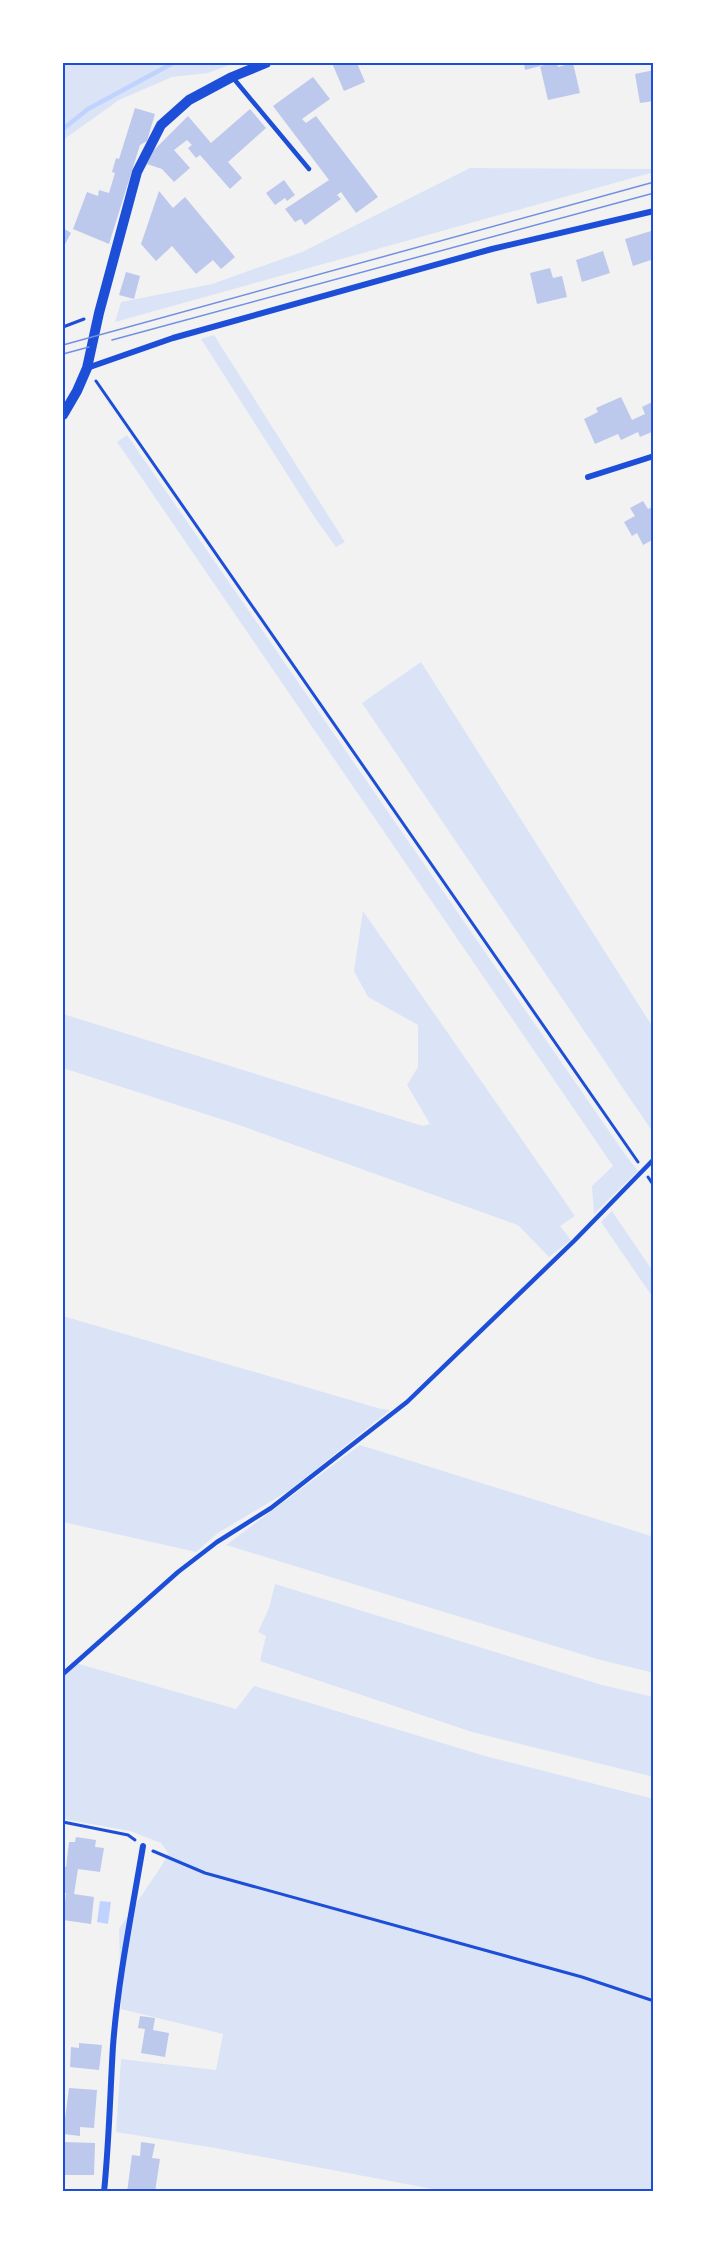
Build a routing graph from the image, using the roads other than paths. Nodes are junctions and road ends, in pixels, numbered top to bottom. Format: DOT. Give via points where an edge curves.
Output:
graph roads {
  1 [pos="266,63"];
  2 [pos="232,77"];
  3 [pos="309,169"];
  4 [pos="654,211"];
  5 [pos="87,368"];
  6 [pos="63,415"];
  7 [pos="654,456"];
  8 [pos="588,477"];
  9 [pos="654,1159"];
  10 [pos="63,1674"];
  11 [pos="143,1846"];
  12 [pos="104,2192"];
  1 -- 2 [label="street"];
  2 -- 3 [label="lane"];
  2 -- 5 [label="street" via="189,100 161,125 138,172"];
  4 -- 5 [label="street" via="492,249 173,338"];
  5 -- 6 [label="street"];
  7 -- 8 [label="street"];
  9 -- 10 [label="lane" via="407,1402 270,1508 178,1572"];
  11 -- 12 [label="street" via="113,2045"];
}
